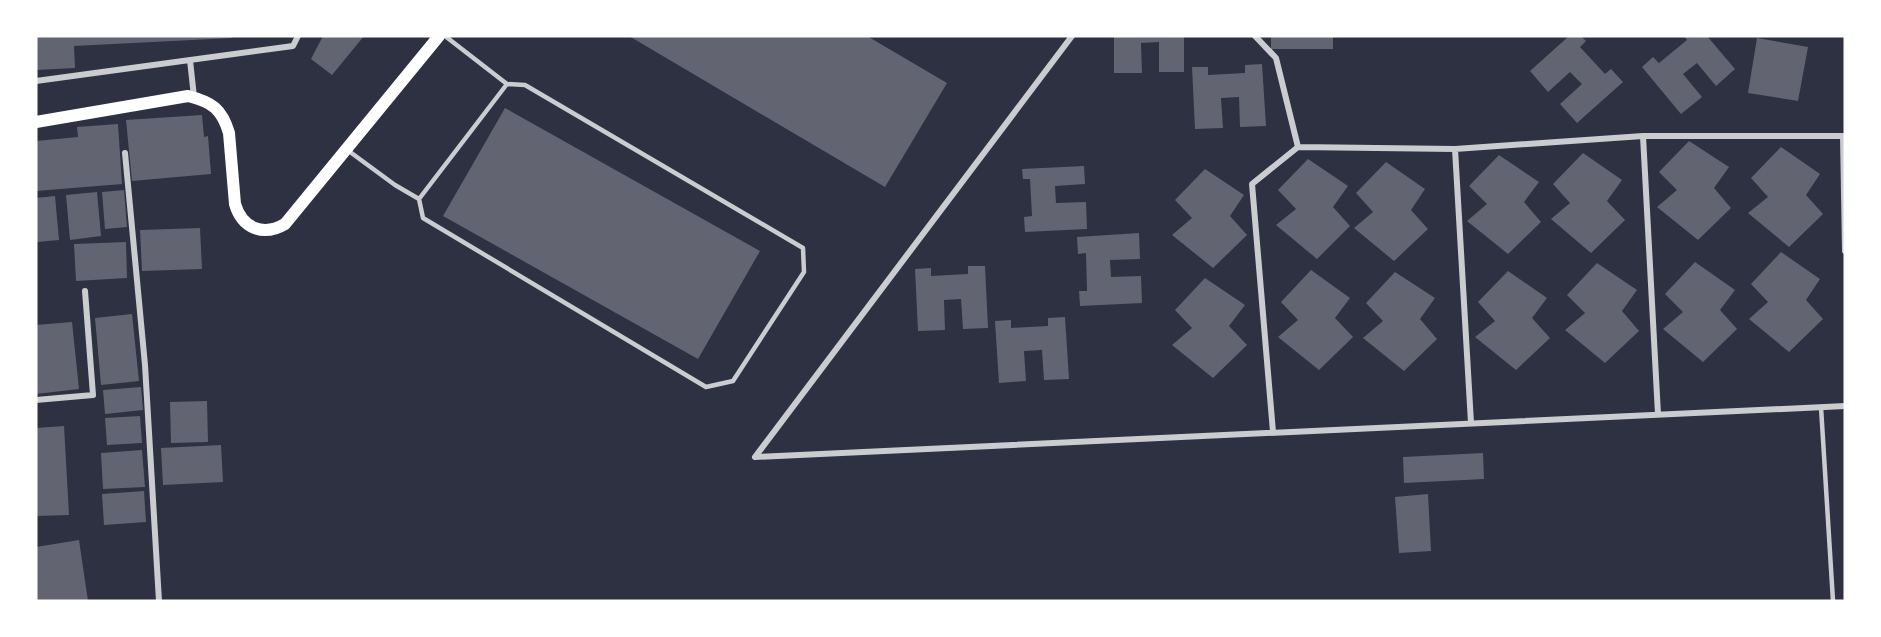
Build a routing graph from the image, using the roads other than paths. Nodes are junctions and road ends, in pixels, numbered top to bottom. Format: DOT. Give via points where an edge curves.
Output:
graph roads {
  1 [pos="298,36"];
  2 [pos="439,36"];
  3 [pos="445,36"];
  4 [pos="1072,36"];
  5 [pos="1255,36"];
  6 [pos="189,60"];
  7 [pos="36,81"];
  8 [pos="507,84"];
  9 [pos="194,97"];
  10 [pos="36,122"];
  11 [pos="1643,136"];
  12 [pos="1844,136"];
  13 [pos="1299,147"];
  14 [pos="345,148"];
  15 [pos="1455,148"];
  16 [pos="125,153"];
  17 [pos="419,199"];
  18 [pos="1845,250"];
  19 [pos="85,291"];
  20 [pos="36,400"];
  21 [pos="1845,406"];
  22 [pos="1821,407"];
  23 [pos="1658,414"];
  24 [pos="1471,423"];
  25 [pos="1272,432"];
  26 [pos="159,601"];
  27 [pos="1833,601"];
  1 -- 6 [label="street" via="293,46"];
  2 -- 14 [label="main road"];
  3 -- 8 [label="lane"];
  4 -- 25 [label="street" via="755,457"];
  5 -- 13 [label="street" via="1276,58"];
  6 -- 7 [label="street"];
  6 -- 9 [label="street"];
  8 -- 17 [label="lane"];
  8 -- 17 [label="lane" via="525,85 803,248 804,272 733,381 706,387 423,218"];
  9 -- 10 [label="main road"];
  9 -- 14 [label="main road" via="212,104 226,122 235,204 251,228 269,231 285,224"];
  11 -- 12 [label="street"];
  11 -- 15 [label="street"];
  11 -- 23 [label="street"];
  12 -- 18 [label="street"];
  13 -- 15 [label="street"];
  13 -- 25 [label="street" via="1252,184"];
  14 -- 17 [label="lane"];
  15 -- 24 [label="street"];
  16 -- 26 [label="street" via="145,365"];
  19 -- 20 [label="street" via="93,395"];
  21 -- 22 [label="street"];
  22 -- 23 [label="street"];
  22 -- 27 [label="lane"];
  23 -- 24 [label="street"];
  24 -- 25 [label="street"];
}
